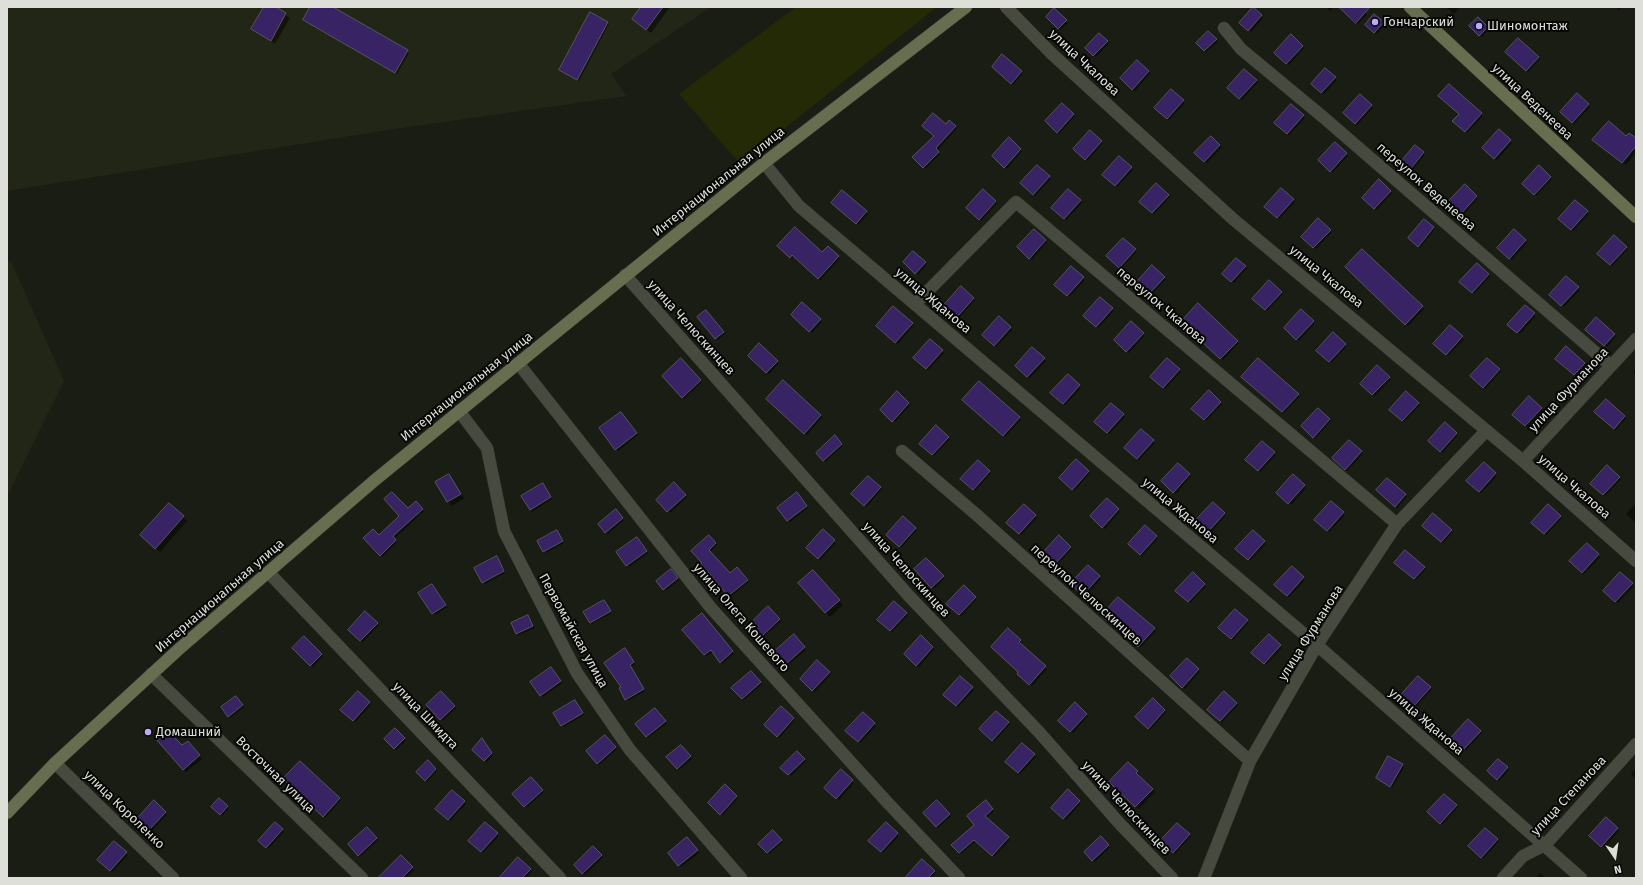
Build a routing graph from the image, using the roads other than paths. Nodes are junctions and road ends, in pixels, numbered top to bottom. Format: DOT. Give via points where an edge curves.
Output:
graph roads {
  1 [pos="966,7"];
  2 [pos="1006,7"];
  3 [pos="1410,7"];
  4 [pos="1224,28"];
  5 [pos="764,163"];
  6 [pos="1636,217"];
  7 [pos="625,276"];
  8 [pos="915,304"];
  9 [pos="1636,339"];
  10 [pos="518,363"];
  11 [pos="1610,365"];
  12 [pos="459,411"];
  13 [pos="1486,431"];
  14 [pos="902,451"];
  15 [pos="1523,461"];
  16 [pos="1397,524"];
  17 [pos="1636,560"];
  18 [pos="269,573"];
  19 [pos="1317,645"];
  20 [pos="151,674"];
  21 [pos="1636,744"];
  22 [pos="1250,761"];
  23 [pos="55,763"];
  24 [pos="7,813"];
  25 [pos="1545,845"];
  26 [pos="173,878"];
  27 [pos="362,878"];
  28 [pos="560,878"];
  29 [pos="741,878"];
  30 [pos="959,878"];
  31 [pos="1172,878"];
  32 [pos="1204,878"];
  33 [pos="1503,878"];
  34 [pos="1581,878"];
  1 -- 5 [label="street, Интернациональная улица"];
  2 -- 13 [label="street, улица Чкалова" via="1052,54 1233,219"];
  3 -- 6 [label="street, улица Веденеева"];
  4 -- 11 [label="street, переулок Веденеева" via="1241,49"];
  5 -- 7 [label="street, Интернациональная улица"];
  5 -- 8 [label="street, улица Жданова" via="798,206"];
  7 -- 10 [label="street, Интернациональная улица"];
  7 -- 31 [label="street, улица Челюскинцев" via="909,596"];
  8 -- 16 [label="street, переулок Чкалова" via="1016,202"];
  8 -- 19 [label="street, улица Жданова"];
  9 -- 11 [label="street, улица Фурманова"];
  10 -- 12 [label="street, Интернациональная улица"];
  10 -- 30 [label="street, улица Олега Кошевого" via="711,608"];
  11 -- 15 [label="street, улица Фурманова"];
  12 -- 18 [label="street, Интернациональная улица"];
  12 -- 29 [label="street, Первомайская улица" via="487,448 504,531 578,673 630,750"];
  13 -- 15 [label="street, улица Чкалова"];
  13 -- 16 [label="street, улица Фурманова"];
  14 -- 22 [label="street, переулок Челюскинцев" via="978,516"];
  15 -- 17 [label="street, улица Чкалова"];
  16 -- 19 [label="street, улица Фурманова"];
  18 -- 20 [label="street, Интернациональная улица"];
  18 -- 28 [label="street, улица Шмидта"];
  19 -- 22 [label="street, улица Фурманова"];
  19 -- 25 [label="street, улица Жданова"];
  20 -- 23 [label="street, Интернациональная улица"];
  20 -- 27 [label="street, Восточная улица"];
  21 -- 25 [label="street, улица Степанова"];
  22 -- 32 [label="street, улица Фурманова"];
  23 -- 24 [label="street, Интернациональная улица"];
  23 -- 26 [label="street, улица Короленко"];
  25 -- 33 [label="street, улица Степанова" via="1523,856"];
  25 -- 34 [label="street, улица Жданова"];
}
